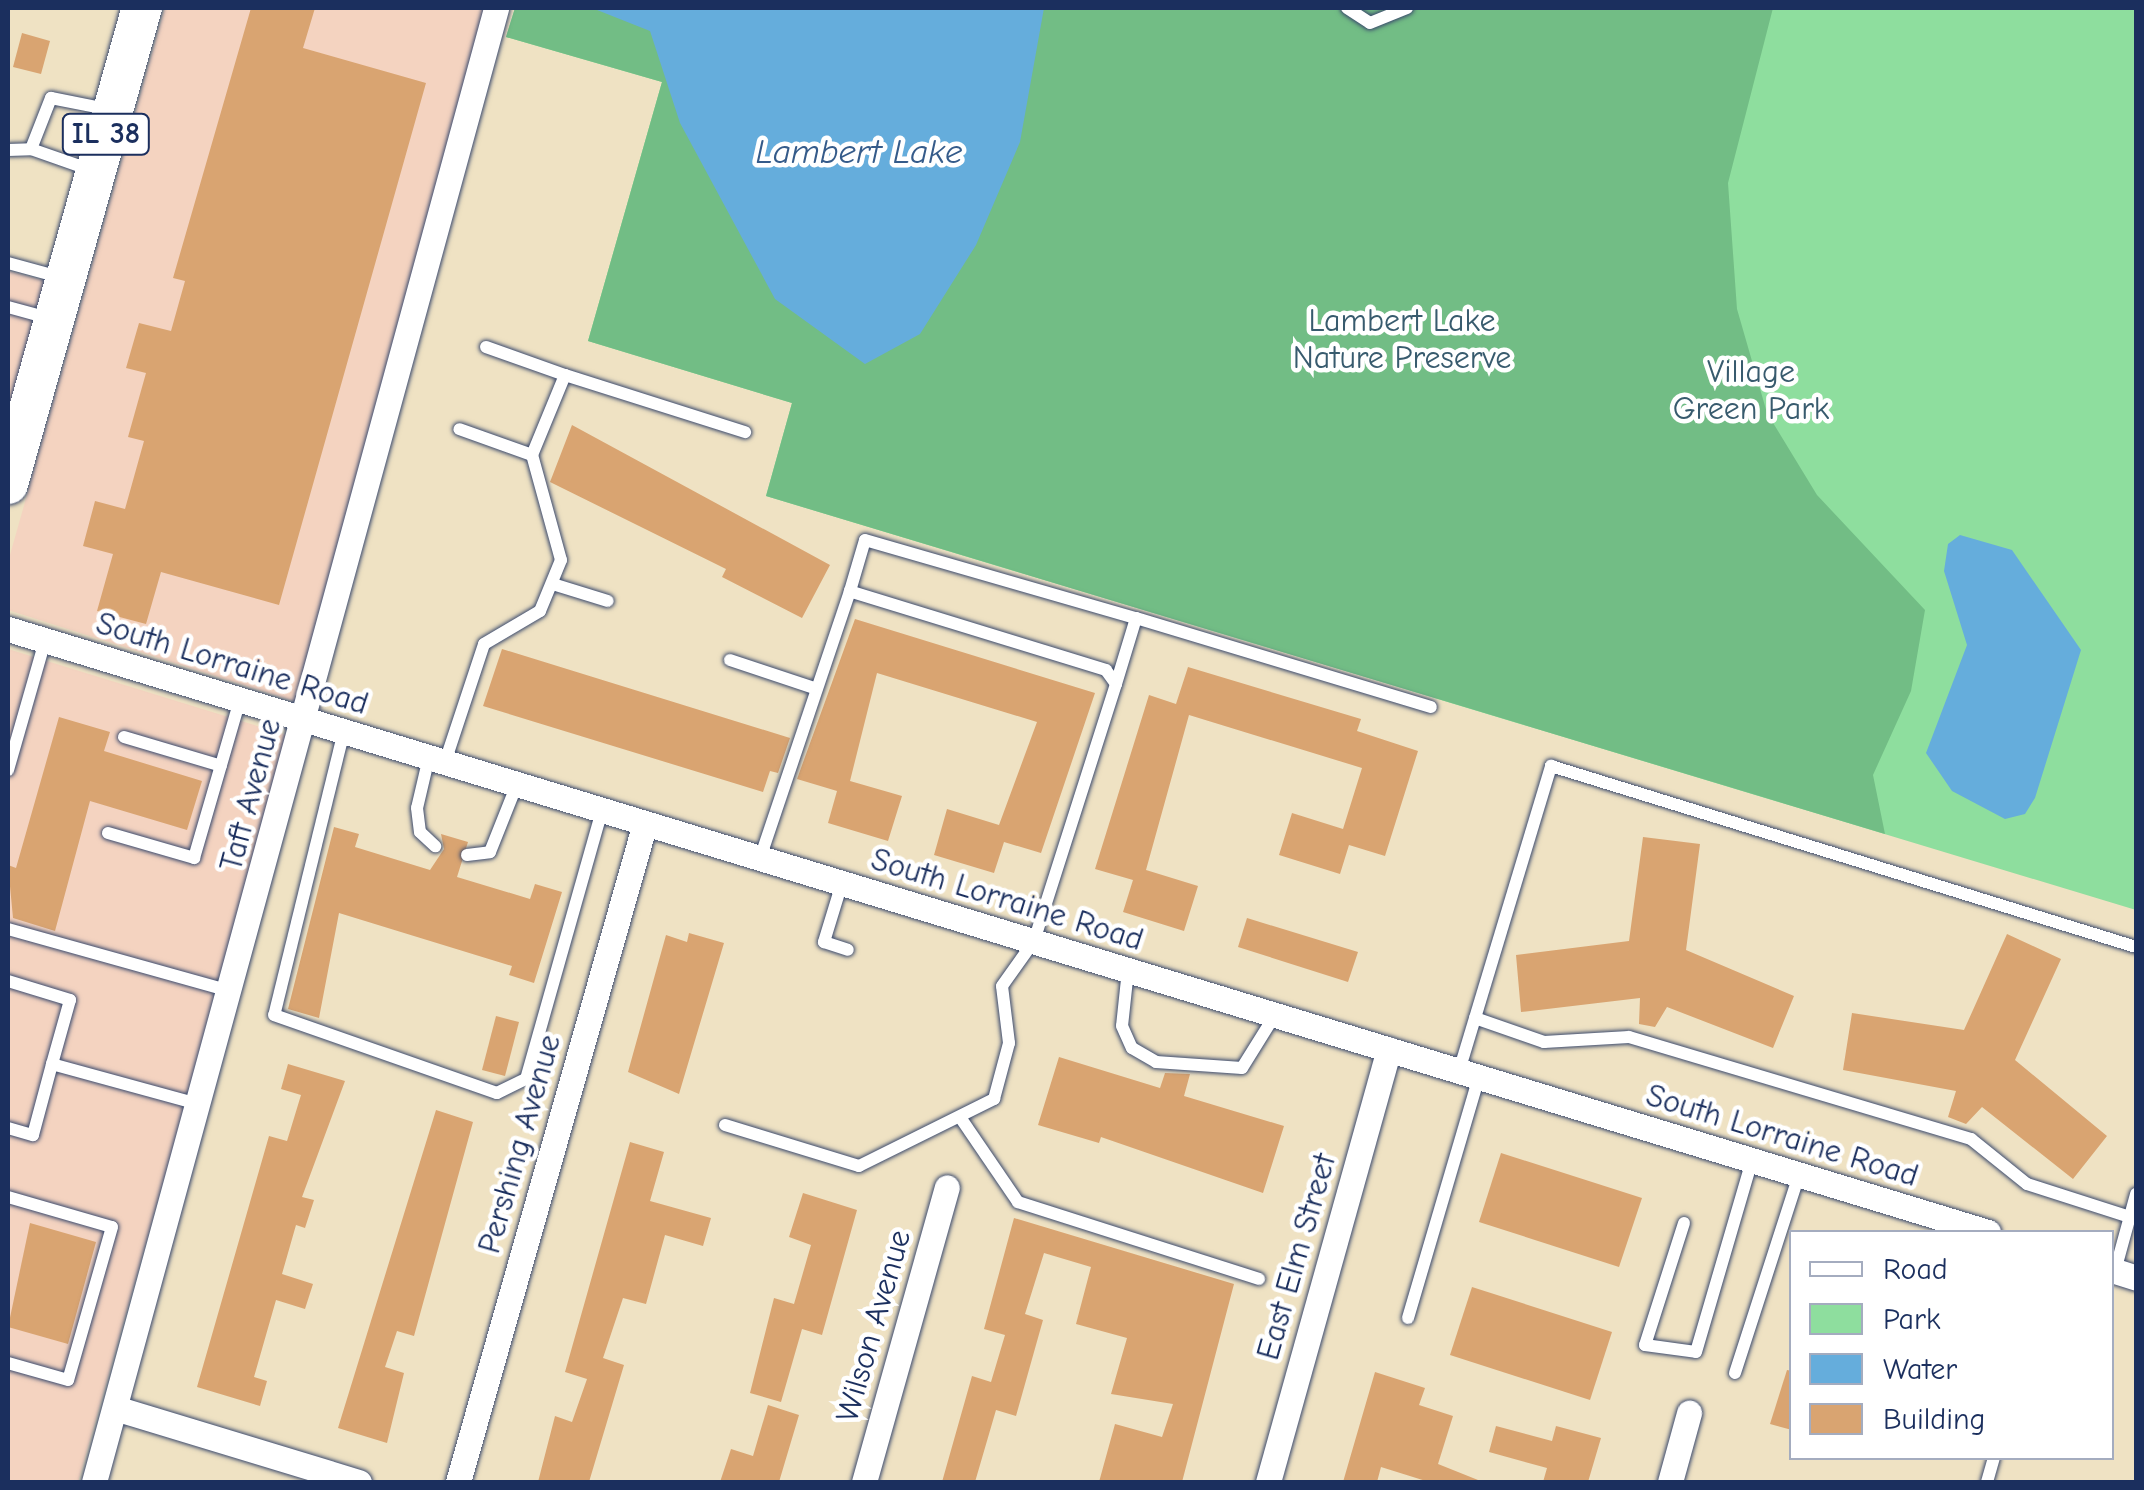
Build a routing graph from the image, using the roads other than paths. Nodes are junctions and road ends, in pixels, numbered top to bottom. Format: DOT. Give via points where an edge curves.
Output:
graph roads {
  1 [pos="142,8"];
  2 [pos="496,8"];
  3 [pos="1347,8"];
  4 [pos="1406,8"];
  5 [pos="113,110"];
  6 [pos="8,150"];
  7 [pos="31,150"];
  8 [pos="96,172"];
  9 [pos="8,263"];
  10 [pos="66,278"];
  11 [pos="8,307"];
  12 [pos="54,320"];
  13 [pos="486,347"];
  14 [pos="565,375"];
  15 [pos="459,429"];
  16 [pos="745,432"];
  17 [pos="532,456"];
  18 [pos="8,484"];
  19 [pos="556,585"];
  20 [pos="850,591"];
  21 [pos="608,601"];
  22 [pos="1136,618"];
  23 [pos="8,629"];
  24 [pos="45,641"];
  25 [pos="730,660"];
  26 [pos="1116,684"];
  27 [pos="814,688"];
  28 [pos="240,700"];
  29 [pos="1431,707"];
  30 [pos="306,719"];
  31 [pos="344,731"];
  32 [pos="124,737"];
  33 [pos="437,760"];
  34 [pos="221,766"];
  35 [pos="8,770"];
  36 [pos="517,784"];
  37 [pos="602,810"];
  38 [pos="645,823"];
  39 [pos="108,833"];
  40 [pos="435,846"];
  41 [pos="467,855"];
  42 [pos="760,858"];
  43 [pos="842,883"];
  44 [pos="8,929"];
  45 [pos="1034,941"];
  46 [pos="2136,947"];
  47 [pos="848,950"];
  48 [pos="1128,970"];
  49 [pos="8,982"];
  50 [pos="230,991"];
  51 [pos="1275,1015"];
  52 [pos="1475,1018"];
  53 [pos="1390,1050"];
  54 [pos="52,1064"];
  55 [pos="1469,1074"];
  56 [pos="200,1104"];
  57 [pos="960,1116"];
  58 [pos="726,1126"];
  59 [pos="8,1128"];
  60 [pos="1752,1160"];
  61 [pos="1799,1175"];
  62 [pos="947,1186"];
  63 [pos="2136,1194"];
  64 [pos="8,1197"];
  65 [pos="2130,1217"];
  66 [pos="1684,1222"];
  67 [pos="1981,1230"];
  68 [pos="2121,1273"];
  69 [pos="1259,1278"];
  70 [pos="1408,1318"];
  71 [pos="8,1363"];
  72 [pos="1735,1373"];
  73 [pos="115,1408"];
  74 [pos="1690,1413"];
  75 [pos="94,1482"];
  76 [pos="359,1482"];
  77 [pos="458,1482"];
  78 [pos="864,1482"];
  79 [pos="1268,1482"];
  80 [pos="1670,1482"];
  1 -- 5 [label="main road, IL 38"];
  2 -- 30 [label="street, Taft Avenue"];
  3 -- 4 [label="lane" via="1370,22"];
  5 -- 7 [label="lane" via="50,98"];
  5 -- 8 [label="main road, IL 38"];
  6 -- 7 [label="lane"];
  7 -- 8 [label="lane"];
  8 -- 10 [label="main road, IL 38"];
  9 -- 10 [label="lane"];
  10 -- 12 [label="main road, IL 38"];
  11 -- 12 [label="lane"];
  12 -- 18 [label="main road, IL 38"];
  13 -- 14 [label="lane"];
  14 -- 16 [label="lane"];
  14 -- 17 [label="lane"];
  15 -- 17 [label="lane"];
  17 -- 19 [label="lane" via="530,473 558,530"];
  19 -- 21 [label="lane"];
  19 -- 33 [label="lane" via="530,619 484,644"];
  20 -- 22 [label="lane" via="864,540"];
  20 -- 26 [label="lane" via="1106,670"];
  20 -- 27 [label="lane"];
  22 -- 26 [label="lane"];
  22 -- 29 [label="lane"];
  23 -- 24 [label="street, South Lorraine Road"];
  24 -- 28 [label="street, South Lorraine Road"];
  24 -- 35 [label="lane"];
  25 -- 27 [label="lane"];
  26 -- 45 [label="lane"];
  27 -- 42 [label="lane"];
  28 -- 30 [label="street, South Lorraine Road"];
  28 -- 34 [label="lane"];
  30 -- 31 [label="street, South Lorraine Road"];
  30 -- 50 [label="street, Taft Avenue"];
  31 -- 33 [label="street, South Lorraine Road"];
  31 -- 37 [label="lane" via="274,1015 497,1093 526,1079"];
  32 -- 34 [label="lane"];
  33 -- 36 [label="street, South Lorraine Road"];
  33 -- 40 [label="lane" via="417,808 420,832"];
  34 -- 39 [label="lane" via="194,858"];
  36 -- 37 [label="street, South Lorraine Road"];
  36 -- 41 [label="lane" via="490,852"];
  37 -- 38 [label="street, South Lorraine Road"];
  38 -- 42 [label="street, South Lorraine Road"];
  38 -- 77 [label="street, Pershing Avenue"];
  42 -- 43 [label="street, South Lorraine Road"];
  43 -- 45 [label="street, South Lorraine Road"];
  43 -- 47 [label="lane" via="824,942"];
  44 -- 50 [label="lane"];
  45 -- 48 [label="street, South Lorraine Road"];
  45 -- 57 [label="lane" via="1002,986 1009,1043 994,1100"];
  46 -- 52 [label="lane" via="1551,766"];
  48 -- 51 [label="street, South Lorraine Road"];
  48 -- 51 [label="lane" via="1122,1026 1132,1048 1156,1062 1242,1068"];
  49 -- 54 [label="lane" via="70,1000"];
  50 -- 56 [label="street, Taft Avenue"];
  51 -- 53 [label="street, South Lorraine Road"];
  52 -- 55 [label="lane"];
  52 -- 65 [label="lane" via="1544,1042 1629,1037 1971,1139 2027,1184"];
  53 -- 55 [label="street, South Lorraine Road"];
  53 -- 79 [label="street, East Elm Street"];
  54 -- 56 [label="lane"];
  54 -- 59 [label="lane" via="33,1135"];
  55 -- 60 [label="street, South Lorraine Road"];
  55 -- 70 [label="lane"];
  56 -- 73 [label="street, Taft Avenue"];
  57 -- 58 [label="lane" via="859,1166"];
  57 -- 69 [label="lane" via="1018,1202"];
  60 -- 61 [label="street, South Lorraine Road"];
  60 -- 66 [label="lane" via="1696,1352 1645,1345"];
  61 -- 67 [label="street, South Lorraine Road"];
  61 -- 72 [label="lane"];
  62 -- 78 [label="street, Wilson Avenue"];
  63 -- 65 [label="lane"];
  64 -- 71 [label="lane" via="112,1228 68,1380"];
  65 -- 68 [label="lane"];
  73 -- 75 [label="street, Taft Avenue"];
  73 -- 76 [label="street"];
  74 -- 80 [label="street"];
}
